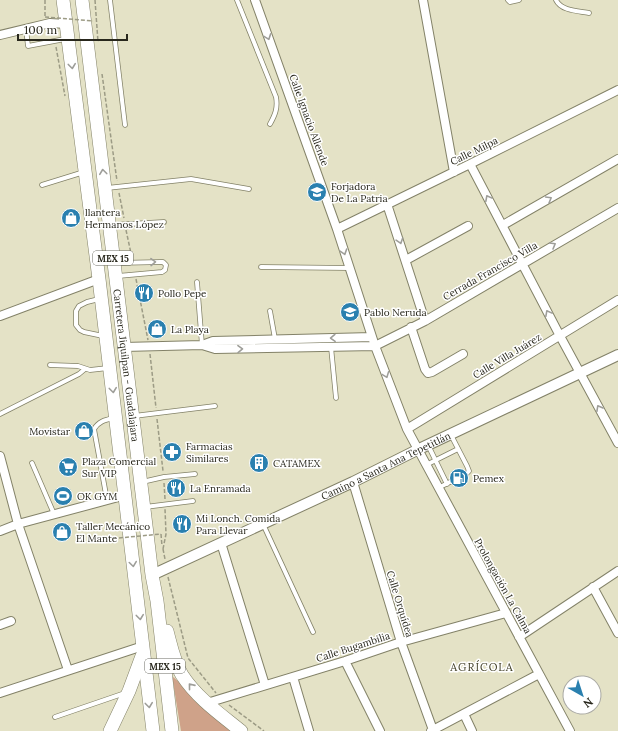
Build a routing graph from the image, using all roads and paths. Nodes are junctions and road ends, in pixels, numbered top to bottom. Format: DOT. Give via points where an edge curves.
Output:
graph roads {
  1 [pos="45,0"];
  2 [pos="63,0"];
  3 [pos="110,0"];
  4 [pos="237,0"];
  5 [pos="255,0"];
  6 [pos="423,0"];
  7 [pos="508,0"];
  8 [pos="519,0"];
  9 [pos="556,0"];
  10 [pos="87,1"];
  11 [pos="589,13"];
  12 [pos="47,20"];
  13 [pos="93,21"];
  14 [pos="66,24"];
  15 [pos="26,29"];
  16 [pos="0,34"];
  17 [pos="68,39"];
  18 [pos="98,44"];
  19 [pos="102,74"];
  20 [pos="618,90"];
  21 [pos="270,124"];
  22 [pos="125,125"];
  23 [pos="618,159"];
  24 [pos="470,164"];
  25 [pos="85,171"];
  26 [pos="454,172"];
  27 [pos="42,185"];
  28 [pos="112,188"];
  29 [pos="249,189"];
  30 [pos="387,204"];
  31 [pos="618,208"];
  32 [pos="164,222"];
  33 [pos="125,223"];
  34 [pos="110,225"];
  35 [pos="503,225"];
  36 [pos="468,226"];
  37 [pos="337,229"];
  38 [pos="406,260"];
  39 [pos="132,262"];
  40 [pos="114,263"];
  41 [pos="522,264"];
  42 [pos="262,267"];
  43 [pos="350,268"];
  44 [pos="135,275"];
  45 [pos="116,277"];
  46 [pos="99,280"];
  47 [pos="197,282"];
  48 [pos="102,298"];
  49 [pos="618,300"];
  50 [pos="270,312"];
  51 [pos="0,316"];
  52 [pos="425,321"];
  53 [pos="411,327"];
  54 [pos="106,336"];
  55 [pos="372,336"];
  56 [pos="560,336"];
  57 [pos="275,339"];
  58 [pos="202,345"];
  59 [pos="149,346"];
  60 [pos="375,346"];
  61 [pos="124,347"];
  62 [pos="331,347"];
  63 [pos="463,354"];
  64 [pos="618,355"];
  65 [pos="50,365"];
  66 [pos="110,368"];
  67 [pos="85,369"];
  68 [pos="580,373"];
  69 [pos="336,398"];
  70 [pos="215,406"];
  71 [pos="156,412"];
  72 [pos="0,414"];
  73 [pos="133,416"];
  74 [pos="116,418"];
  75 [pos="407,429"];
  76 [pos="451,435"];
  77 [pos="618,443"];
  78 [pos="428,445"];
  79 [pos="458,449"];
  80 [pos="418,450"];
  81 [pos="0,459"];
  82 [pos="436,461"];
  83 [pos="32,463"];
  84 [pos="426,466"];
  85 [pos="195,474"];
  86 [pos="466,474"];
  87 [pos="164,477"];
  88 [pos="452,481"];
  89 [pos="141,482"];
  90 [pos="353,482"];
  91 [pos="446,484"];
  92 [pos="438,488"];
  93 [pos="126,495"];
  94 [pos="107,500"];
  95 [pos="192,501"];
  96 [pos="165,504"];
  97 [pos="144,508"];
  98 [pos="54,514"];
  99 [pos="18,524"];
  100 [pos="263,524"];
  101 [pos="0,531"];
  102 [pos="119,538"];
  103 [pos="221,543"];
  104 [pos="163,549"];
  105 [pos="166,569"];
  106 [pos="618,571"];
  107 [pos="152,575"];
  108 [pos="593,587"];
  109 [pos="157,601"];
  110 [pos="506,613"];
  111 [pos="11,621"];
  112 [pos="0,625"];
  113 [pos="313,632"];
  114 [pos="618,633"];
  115 [pos="519,637"];
  116 [pos="401,642"];
  117 [pos="143,649"];
  118 [pos="345,661"];
  119 [pos="68,670"];
  120 [pos="539,674"];
  121 [pos="293,676"];
  122 [pos="265,685"];
  123 [pos="129,691"];
  124 [pos="0,694"];
  125 [pos="221,699"];
  126 [pos="206,703"];
  127 [pos="464,714"];
  128 [pos="55,718"];
  129 [pos="110,731"];
  130 [pos="120,731"];
  131 [pos="153,731"];
  132 [pos="172,731"];
  133 [pos="241,731"];
  134 [pos="264,731"];
  135 [pos="309,731"];
  136 [pos="380,731"];
  137 [pos="432,731"];
  138 [pos="472,731"];
  139 [pos="570,731"];
  1 -- 12 [label="path"];
  2 -- 14 [label="highway, Carretera Jiquilpan - Guadalajara / MEX 15"];
  3 -- 22 [label="lane"];
  4 -- 21 [label="lane" via="276,97 275,115"];
  5 -- 37 [label="street, Calle Ignacio Allende, one-way"];
  6 -- 26 [label="street"];
  7 -- 8 [label="lane"];
  9 -- 11 [label="lane" via="566,8"];
  10 -- 18 [label="path"];
  28 -- 10 [label="highway, Carretera Jiquilpan - Guadalajara / MEX 15, one-way"];
  12 -- 13 [label="path, bridge"];
  12 -- 14 [label="street"];
  12 -- 15 [label="street"];
  14 -- 17 [label="highway, Carretera Jiquilpan - Guadalajara / MEX 15"];
  15 -- 16 [label="street"];
  15 -- 17 [label="lane" via="28,46"];
  17 -- 25 [label="highway, Carretera Jiquilpan - Guadalajara / MEX 15, one-way"];
  19 -- 28 [label="path"];
  20 -- 24 [label="street, Calle Milpa"];
  35 -- 23 [label="street, one-way"];
  24 -- 26 [label="street, Calle Milpa"];
  35 -- 24 [label="street, one-way"];
  25 -- 27 [label="lane"];
  25 -- 46 [label="highway, Carretera Jiquilpan - Guadalajara / MEX 15"];
  26 -- 30 [label="street, Calle Milpa"];
  28 -- 29 [label="lane" via="191,179"];
  28 -- 33 [label="path"];
  28 -- 34 [label="highway, Carretera Jiquilpan - Guadalajara / MEX 15"];
  30 -- 37 [label="street, Calle Milpa"];
  30 -- 38 [label="street, one-way"];
  41 -- 31 [label="street, Cerrada Francisco Villa, one-way"];
  32 -- 33 [label="lane"];
  33 -- 34 [label="lane"];
  33 -- 39 [label="path"];
  34 -- 40 [label="highway, Carretera Jiquilpan - Guadalajara / MEX 15"];
  35 -- 41 [label="street"];
  36 -- 38 [label="street"];
  37 -- 43 [label="street, Calle Ignacio Allende, one-way"];
  38 -- 52 [label="street"];
  39 -- 40 [label="lane"];
  39 -- 44 [label="lane, one-way" via="164,262 166,265 162,272"];
  40 -- 45 [label="highway, Carretera Jiquilpan - Guadalajara / MEX 15"];
  41 -- 52 [label="street, Cerrada Francisco Villa"];
  56 -- 41 [label="street, one-way"];
  42 -- 43 [label="lane"];
  43 -- 55 [label="street, Calle Ignacio Allende"];
  44 -- 45 [label="lane"];
  44 -- 59 [label="path"];
  45 -- 61 [label="highway, Carretera Jiquilpan - Guadalajara / MEX 15"];
  46 -- 48 [label="highway, Carretera Jiquilpan - Guadalajara / MEX 15"];
  46 -- 51 [label="street"];
  47 -- 58 [label="lane"];
  48 -- 54 [label="highway, Carretera Jiquilpan - Guadalajara / MEX 15"];
  48 -- 54 [label="lane" via="79,306 76,311 76,325 84,332"];
  49 -- 56 [label="street, Calle Villa Juárez"];
  50 -- 57 [label="lane"];
  52 -- 53 [label="street, Cerrada Francisco Villa"];
  53 -- 60 [label="street, Cerrada Francisco Villa"];
  53 -- 63 [label="street" via="428,373"];
  54 -- 66 [label="highway, Carretera Jiquilpan - Guadalajara / MEX 15"];
  55 -- 57 [label="street, Cerrada Francisco Villa, one-way"];
  55 -- 60 [label="street, Calle Ignacio Allende"];
  56 -- 68 [label="street"];
  56 -- 75 [label="street, Calle Villa Juárez"];
  57 -- 58 [label="street, Cerrada Francisco Villa" via="214,341"];
  58 -- 59 [label="street, Cerrada Francisco Villa"];
  58 -- 62 [label="street, Cerrada Francisco Villa, one-way" via="215,349"];
  59 -- 61 [label="street, Cerrada Francisco Villa"];
  59 -- 71 [label="path"];
  60 -- 62 [label="street, Cerrada Francisco Villa"];
  60 -- 75 [label="street, Calle Ignacio Allende, one-way"];
  61 -- 73 [label="highway, Carretera Jiquilpan - Guadalajara / MEX 15"];
  62 -- 69 [label="lane"];
  64 -- 68 [label="street, Camino a Santa Ana Tepetitlán"];
  65 -- 67 [label="lane" via="78,366"];
  66 -- 67 [label="lane"];
  66 -- 74 [label="highway, Carretera Jiquilpan - Guadalajara / MEX 15, one-way"];
  67 -- 72 [label="lane"];
  68 -- 76 [label="street, Camino a Santa Ana Tepetitlán"];
  77 -- 68 [label="street, one-way"];
  70 -- 71 [label="lane"];
  71 -- 73 [label="lane"];
  71 -- 87 [label="path"];
  73 -- 89 [label="highway, Carretera Jiquilpan - Guadalajara / MEX 15"];
  74 -- 93 [label="highway, Carretera Jiquilpan - Guadalajara / MEX 15"];
  74 -- 94 [label="lane" via="102,421 94,429"];
  75 -- 80 [label="street, Calle Ignacio Allende"];
  76 -- 78 [label="street, Camino a Santa Ana Tepetitlán"];
  76 -- 79 [label="lane"];
  78 -- 80 [label="street, Camino a Santa Ana Tepetitlán"];
  78 -- 82 [label="lane"];
  79 -- 82 [label="lane"];
  79 -- 86 [label="lane" via="467,466"];
  80 -- 84 [label="street, Prolongación La Calma"];
  80 -- 90 [label="street, Camino a Santa Ana Tepetitlán"];
  81 -- 99 [label="street"];
  82 -- 84 [label="lane"];
  82 -- 91 [label="lane"];
  83 -- 98 [label="lane"];
  84 -- 92 [label="street, Prolongación La Calma"];
  85 -- 87 [label="lane"];
  87 -- 89 [label="lane"];
  87 -- 96 [label="path"];
  88 -- 91 [label="lane"];
  89 -- 97 [label="highway, Carretera Jiquilpan - Guadalajara / MEX 15"];
  90 -- 100 [label="street, Camino a Santa Ana Tepetitlán"];
  90 -- 116 [label="street, Calle Orquídea"];
  91 -- 92 [label="lane"];
  92 -- 110 [label="street, Prolongación La Calma"];
  93 -- 94 [label="street"];
  93 -- 117 [label="highway, Carretera Jiquilpan - Guadalajara / MEX 15, one-way"];
  94 -- 98 [label="street"];
  95 -- 96 [label="lane"];
  96 -- 97 [label="lane"];
  96 -- 104 [label="path" via="166,534"];
  97 -- 107 [label="highway, Carretera Jiquilpan - Guadalajara / MEX 15"];
  98 -- 99 [label="street"];
  99 -- 101 [label="street"];
  99 -- 119 [label="street"];
  100 -- 103 [label="street, Camino a Santa Ana Tepetitlán"];
  100 -- 113 [label="lane"];
  102 -- 104 [label="path, bridge" via="161,534"];
  103 -- 105 [label="street, Camino a Santa Ana Tepetitlán"];
  103 -- 122 [label="street"];
  104 -- 105 [label="path"];
  105 -- 107 [label="street, Camino a Santa Ana Tepetitlán"];
  105 -- 125 [label="path" via="188,658"];
  106 -- 108 [label="street"];
  107 -- 109 [label="highway, Carretera Jiquilpan - Guadalajara / MEX 15"];
  108 -- 114 [label="street"];
  108 -- 115 [label="street"];
  126 -- 109 [label="highway, one-way" via="182,674"];
  109 -- 132 [label="highway, Carretera Jiquilpan - Guadalajara / MEX 15"];
  110 -- 115 [label="street, Prolongación La Calma"];
  110 -- 116 [label="street, Calle Bugambilia"];
  111 -- 112 [label="street"];
  115 -- 120 [label="street, Prolongación La Calma"];
  116 -- 118 [label="street, Calle Bugambilia"];
  116 -- 137 [label="street, Calle Orquídea"];
  117 -- 119 [label="street"];
  117 -- 123 [label="highway"];
  117 -- 130 [label="highway" via="136,694"];
  117 -- 131 [label="highway, Carretera Jiquilpan - Guadalajara / MEX 15, one-way"];
  118 -- 121 [label="street, Calle Bugambilia"];
  118 -- 136 [label="street"];
  119 -- 124 [label="street"];
  120 -- 127 [label="street"];
  120 -- 139 [label="street, Prolongación La Calma"];
  121 -- 122 [label="street, Calle Bugambilia"];
  121 -- 135 [label="street"];
  122 -- 125 [label="street, Calle Bugambilia"];
  123 -- 128 [label="lane"];
  123 -- 129 [label="highway"];
  125 -- 126 [label="street, Calle Bugambilia"];
  125 -- 134 [label="path"];
  126 -- 133 [label="highway"];
  127 -- 137 [label="street"];
  127 -- 138 [label="street"];
}
